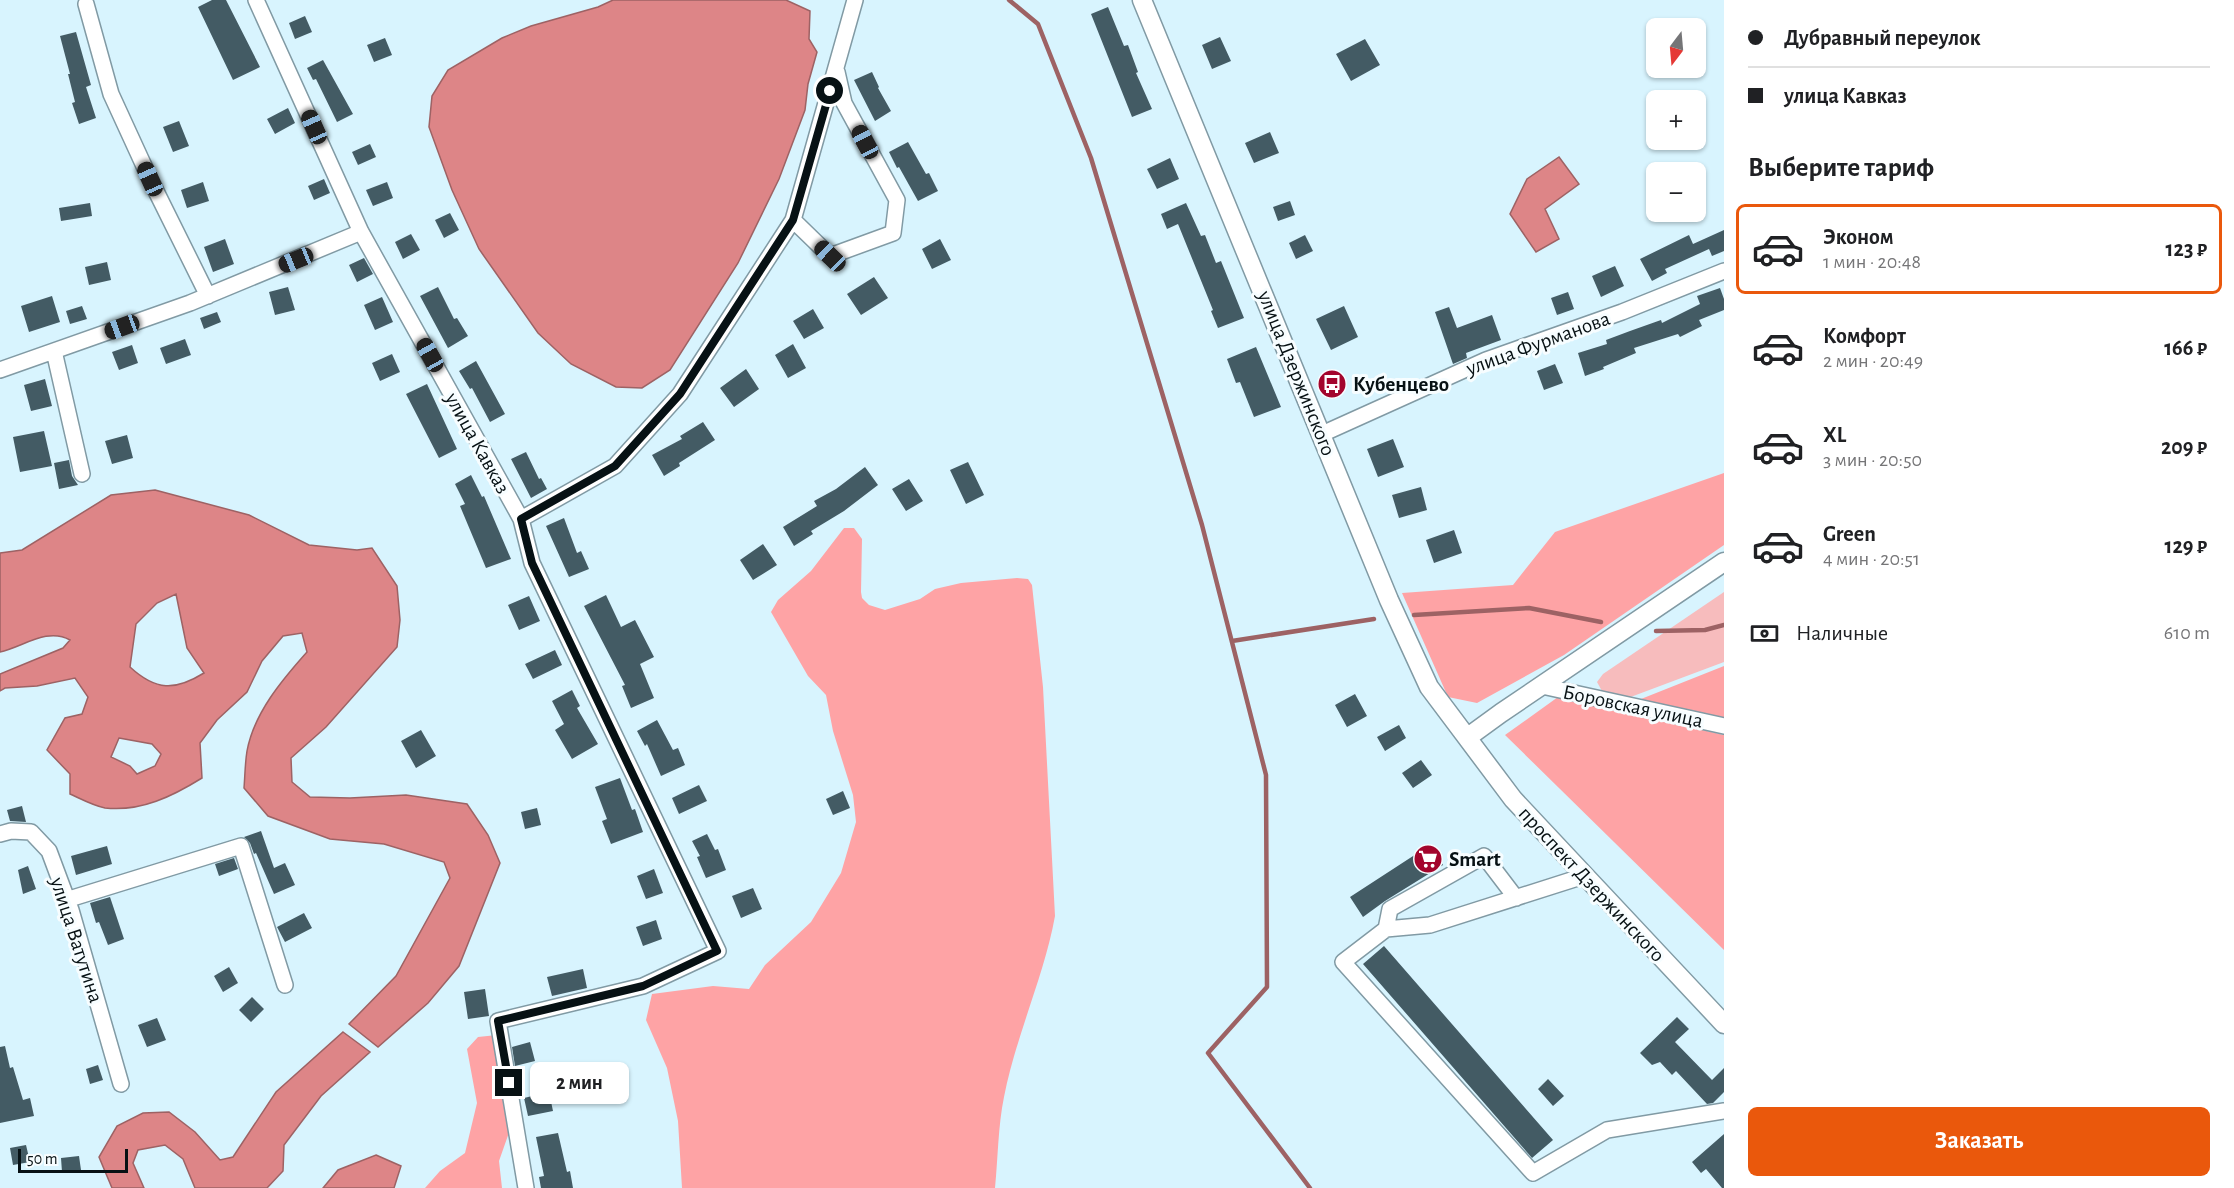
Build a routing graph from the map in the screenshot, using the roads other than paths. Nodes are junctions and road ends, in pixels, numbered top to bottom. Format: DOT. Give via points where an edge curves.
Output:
graph roads {
  1 [pos="256,0"];
  2 [pos="855,0"];
  3 [pos="1142,0"];
  4 [pos="86,4"];
  5 [pos="836,70"];
  6 [pos="793,220"];
  7 [pos="361,232"];
  8 [pos="1724,271"];
  9 [pos="208,296"];
  10 [pos="54,351"];
  11 [pos="0,370"];
  12 [pos="1322,434"];
  13 [pos="82,474"];
  14 [pos="521,519"];
  15 [pos="1724,562"];
  16 [pos="1542,686"];
  17 [pos="1724,726"];
  18 [pos="1468,737"];
  19 [pos="0,834"];
  20 [pos="1584,876"];
  21 [pos="1516,898"];
  22 [pos="66,900"];
  23 [pos="1386,929"];
  24 [pos="285,985"];
  25 [pos="1724,1024"];
  26 [pos="121,1084"];
  27 [pos="1724,1111"];
  28 [pos="526,1188"];
  1 -- 7 [label="street, улица Кавказ"];
  2 -- 5 [label="street"];
  3 -- 12 [label="main road, улица Дзержинского"];
  4 -- 9 [label="street" via="111,94"];
  5 -- 6 [label="street"];
  5 -- 6 [label="street" via="844,103 897,200 893,233 830,256"];
  6 -- 14 [label="street" via="680,394 615,466"];
  7 -- 9 [label="street"];
  7 -- 14 [label="street, улица Кавказ"];
  8 -- 12 [label="street, улица Фурманова" via="1486,360"];
  9 -- 10 [label="street"];
  10 -- 11 [label="street"];
  10 -- 13 [label="street"];
  12 -- 18 [label="main road, улица Дзержинского" via="1424,676"];
  14 -- 28 [label="street, улица Кавказ" via="532,563 717,951 643,986 498,1021"];
  15 -- 16 [label="main road"];
  16 -- 17 [label="street, Боровская улица"];
  16 -- 18 [label="main road"];
  18 -- 20 [label="main road, проспект Дзержинского" via="1513,799"];
  19 -- 22 [label="street, улица Ватутина" via="31,832 49,851"];
  20 -- 21 [label="street"];
  20 -- 25 [label="main road, проспект Дзержинского"];
  21 -- 23 [label="street" via="1430,924"];
  21 -- 23 [label="street" via="1484,856 1390,909"];
  22 -- 24 [label="street" via="241,846"];
  22 -- 26 [label="street, улица Ватутина"];
  23 -- 27 [label="street" via="1343,962 1533,1173 1607,1130"];
}
